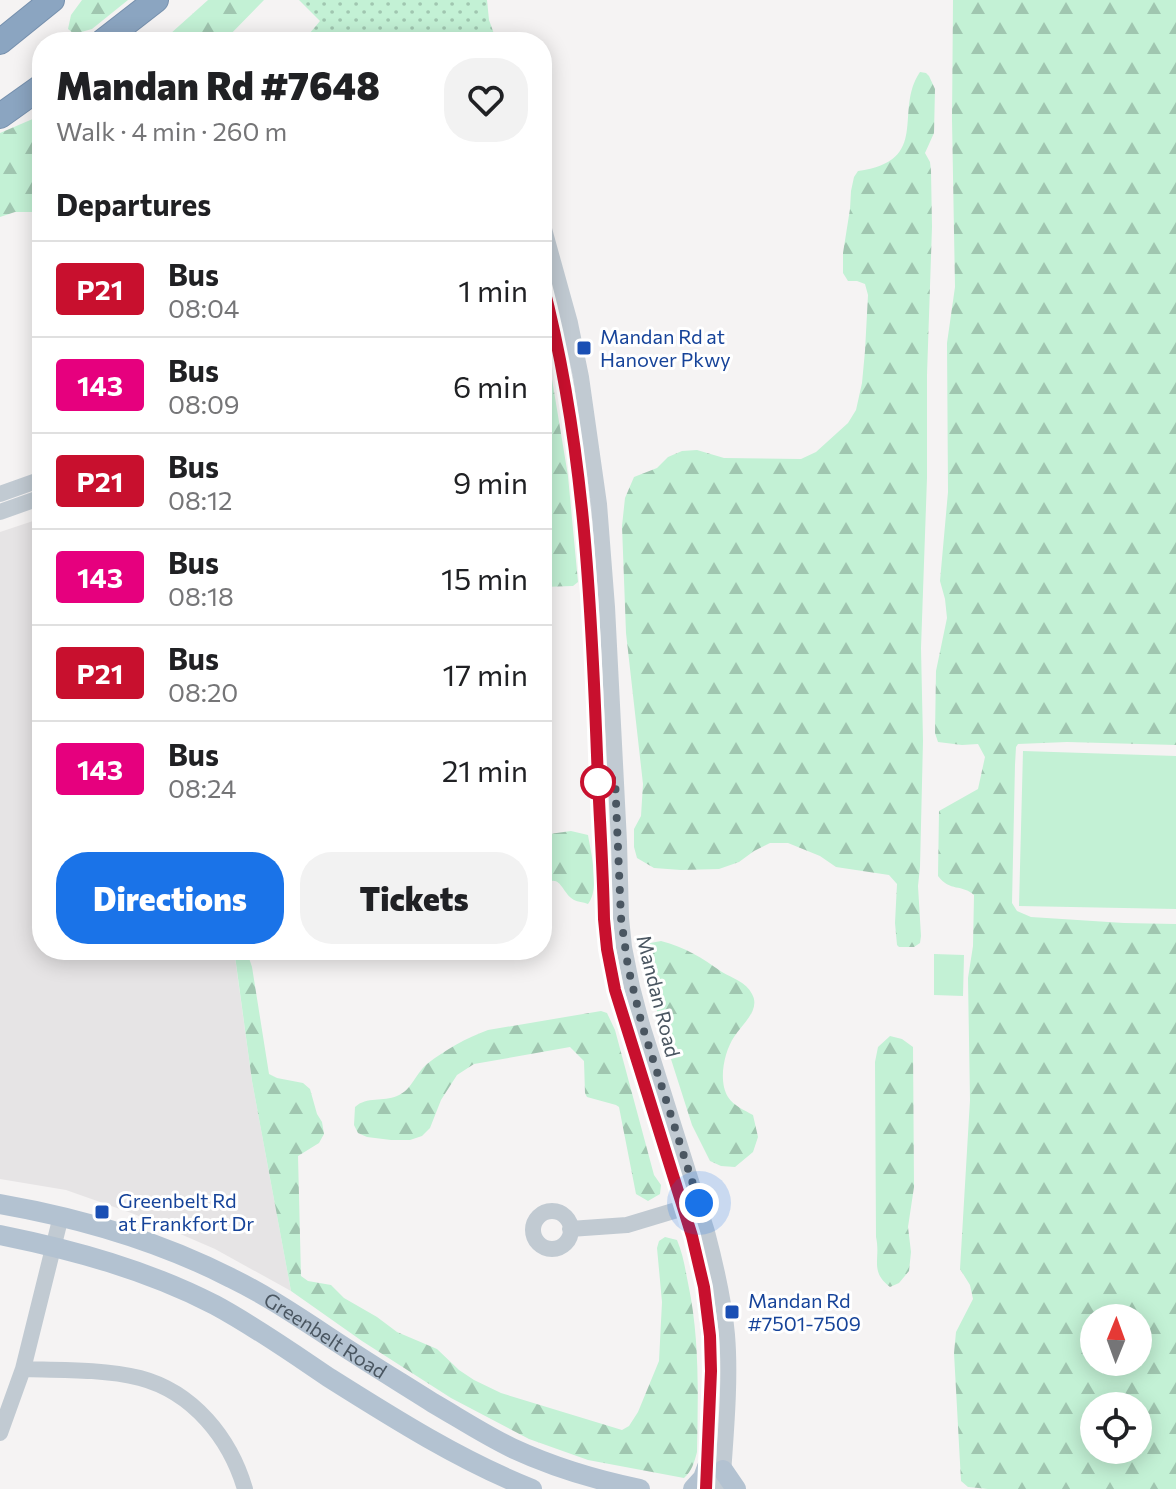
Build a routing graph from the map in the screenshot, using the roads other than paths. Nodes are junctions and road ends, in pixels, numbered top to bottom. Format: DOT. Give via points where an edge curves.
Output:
graph roads {
  1 [pos="52,0"];
  2 [pos="156,0"];
  3 [pos="115,32"];
  4 [pos="0,42"];
  5 [pos="32,93"];
  6 [pos="0,116"];
  7 [pos="552,286"];
  8 [pos="32,483"];
  9 [pos="0,494"];
  10 [pos="32,501"];
  11 [pos="0,512"];
  12 [pos="0,1204"];
  13 [pos="691,1206"];
  14 [pos="61,1216"];
  15 [pos="570,1229"];
  16 [pos="0,1235"];
  17 [pos="53,1246"];
  18 [pos="23,1369"];
  19 [pos="0,1433"];
  20 [pos="717,1475"];
  21 [pos="245,1489"];
  22 [pos="532,1489"];
  23 [pos="640,1489"];
  24 [pos="693,1489"];
  25 [pos="706,1489"];
  26 [pos="736,1489"];
  1 -- 4 [label="highway"];
  2 -- 3 [label="highway"];
  5 -- 6 [label="highway"];
  7 -- 13 [label="street, Mandan Road" via="570,323 599,504 624,947"];
  8 -- 9 [label="street"];
  10 -- 11 [label="street"];
  12 -- 14 [label="main road, Greenbelt Road"];
  13 -- 15 [label="street" via="627,1225"];
  13 -- 20 [label="street, Mandan Road" via="710,1336"];
  14 -- 17 [label="street"];
  14 -- 23 [label="main road, Greenbelt Road" via="191,1258 279,1305 511,1447 580,1474"];
  16 -- 17 [label="main road, Greenbelt Road"];
  17 -- 18 [label="street"];
  17 -- 22 [label="main road, Greenbelt Road" via="163,1281 214,1304 432,1439"];
  18 -- 19 [label="street"];
  18 -- 21 [label="street" via="137,1377 165,1387 215,1429 239,1467"];
  20 -- 24 [label="main road" via="703,1478"];
  20 -- 25 [label="street, Mandan Road"];
  20 -- 26 [label="main road"];
}
